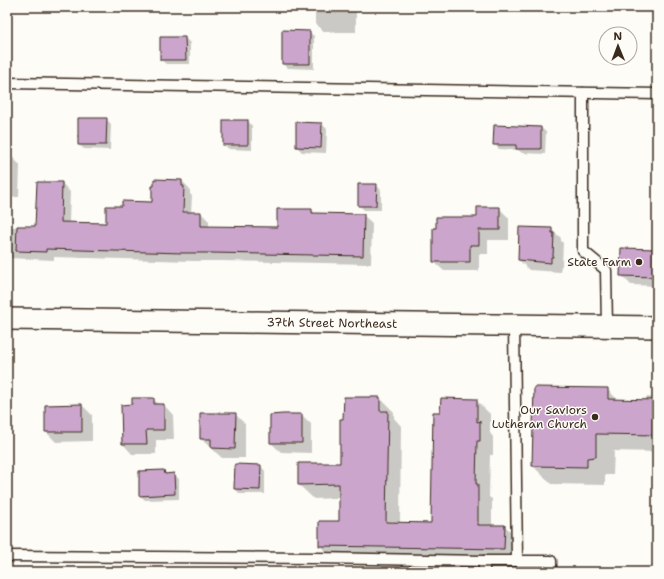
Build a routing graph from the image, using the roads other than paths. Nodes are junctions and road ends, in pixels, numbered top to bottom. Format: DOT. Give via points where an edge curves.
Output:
graph roads {
  1 [pos="7,83"];
  2 [pos="583,93"];
  3 [pos="657,94"];
  4 [pos="7,319"];
  5 [pos="514,325"];
  6 [pos="607,327"];
  7 [pos="657,327"];
  8 [pos="7,556"];
  9 [pos="484,561"];
  10 [pos="517,561"];
  11 [pos="484,572"];
  12 [pos="551,572"];
  1 -- 2 [label="lane"];
  2 -- 3 [label="lane"];
  2 -- 6 [label="lane" via="583,251 606,270"];
  4 -- 5 [label="street, 37th Street Northeast"];
  5 -- 6 [label="street, 37th Street Northeast"];
  5 -- 10 [label="lane"];
  6 -- 7 [label="street, 37th Street Northeast"];
  8 -- 9 [label="lane"];
  9 -- 10 [label="lane"];
  9 -- 11 [label="lane"];
  10 -- 12 [label="lane" via="551,560"];
}
